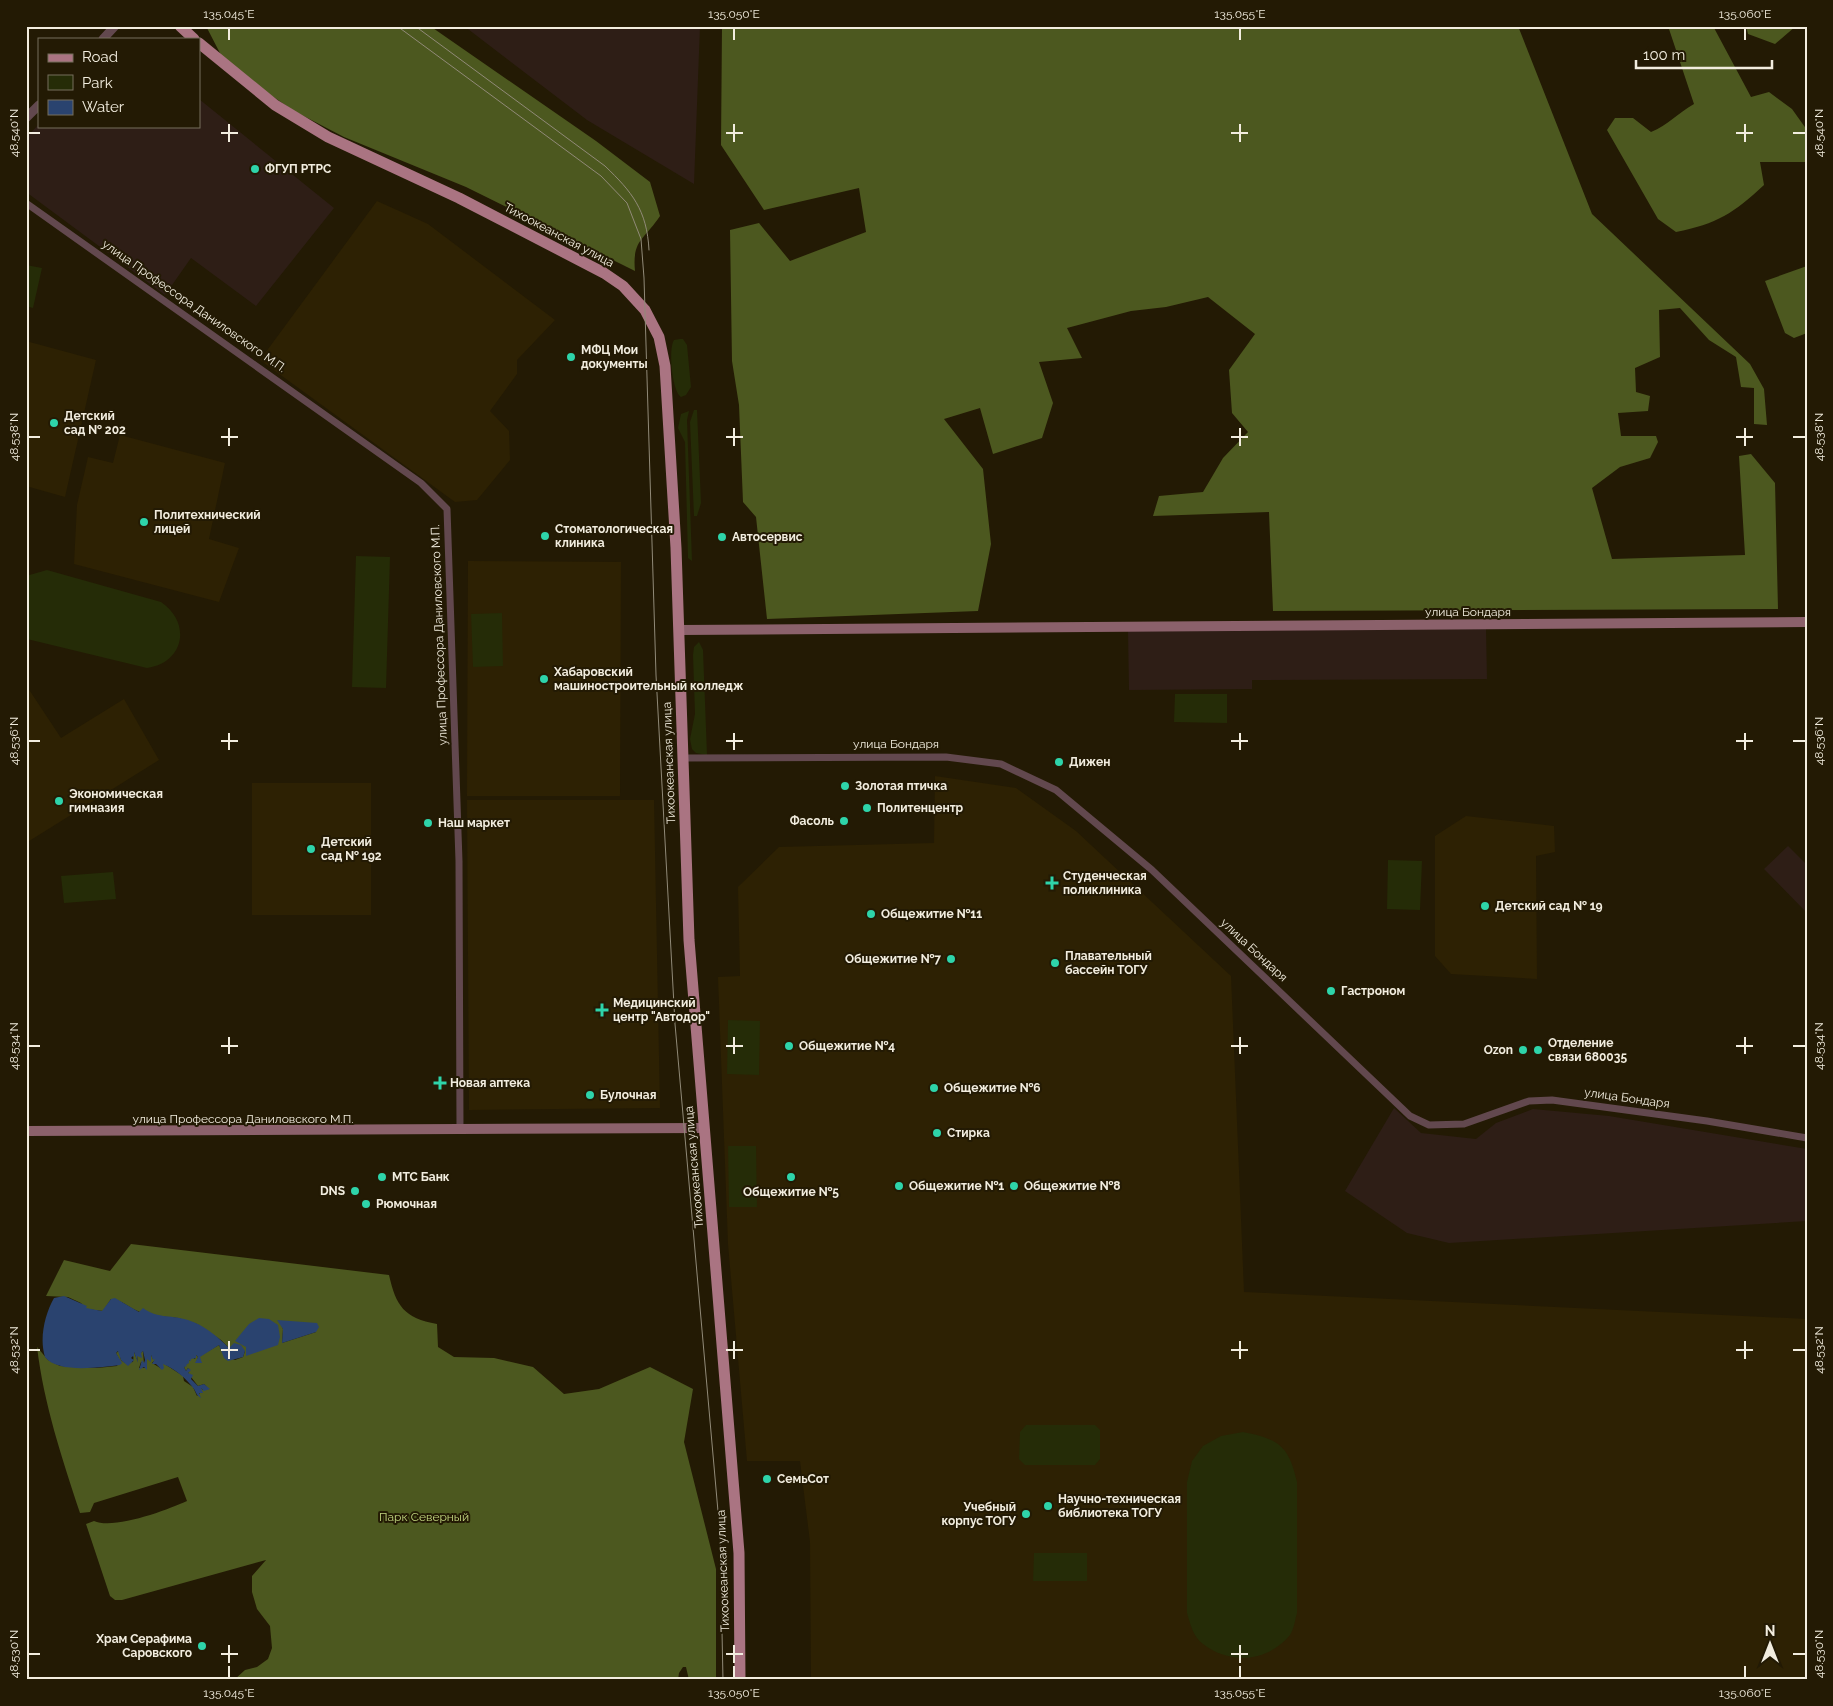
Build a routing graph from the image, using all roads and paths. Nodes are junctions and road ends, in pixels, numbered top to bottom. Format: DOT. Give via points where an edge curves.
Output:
graph roads {
  1 [pos="115,26"];
  2 [pos="180,26"];
  3 [pos="104,38"];
  4 [pos="193,38"];
  5 [pos="200,44"];
  6 [pos="38,107"];
  7 [pos="26,118"];
  8 [pos="26,203"];
  9 [pos="1807,622"];
  10 [pos="679,630"];
  11 [pos="683,758"];
  12 [pos="704,1128"];
  13 [pos="460,1130"];
  14 [pos="26,1131"];
  15 [pos="1807,1138"];
  16 [pos="740,1680"];
  1 -- 3 [label="street"];
  2 -- 4 [label="main road"];
  5 -- 10 [label="main road, Тихоокеанская улица" via="275,105 320,132 582,259 623,286 645,310 658,338 665,366"];
  6 -- 7 [label="street"];
  8 -- 13 [label="street, улица Профессора Даниловского М.П." via="421,484 447,509 459,861"];
  9 -- 10 [label="main road, улица Бондаря"];
  10 -- 11 [label="main road, Тихоокеанская улица"];
  11 -- 12 [label="main road, Тихоокеанская улица" via="689,940"];
  11 -- 15 [label="street, улица Бондаря" via="946,756 1001,764 1056,790 1152,870 1382,1091 1410,1116 1429,1125 1464,1124 1529,1101 1552,1100"];
  12 -- 13 [label="main road, улица Профессора Даниловского М.П."];
  12 -- 16 [label="main road, Тихоокеанская улица" via="739,1553"];
  13 -- 14 [label="main road, улица Профессора Даниловского М.П."];
}
